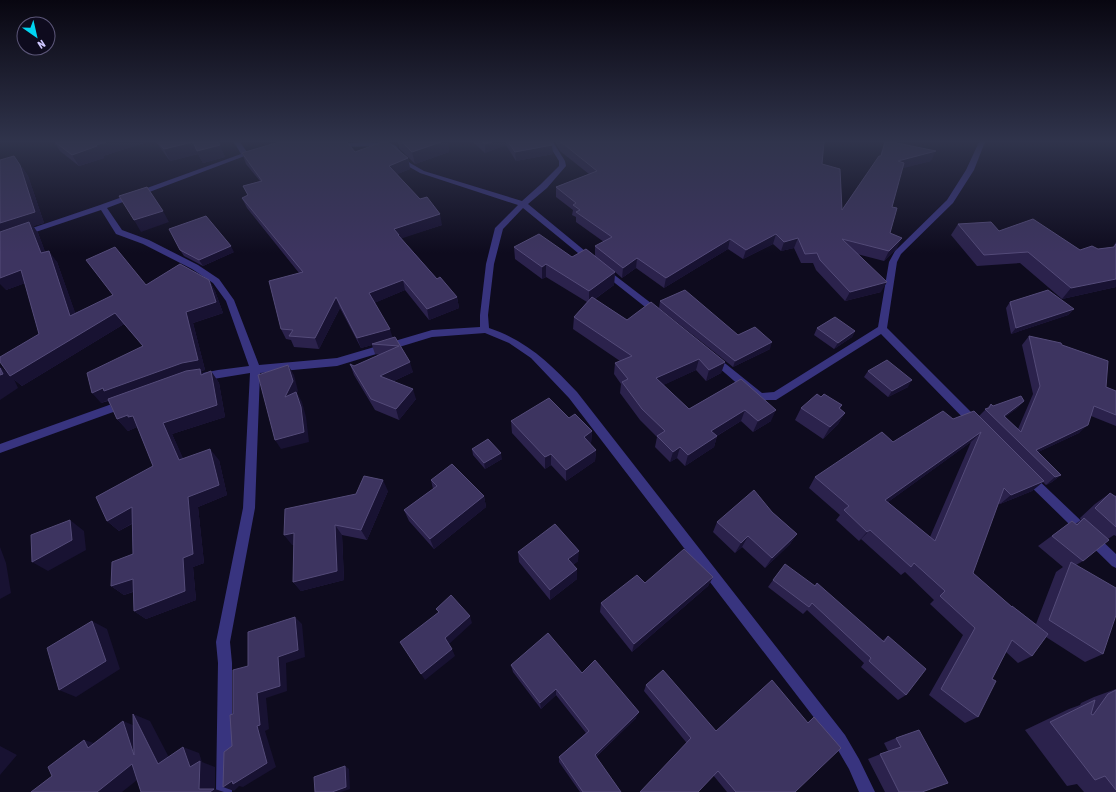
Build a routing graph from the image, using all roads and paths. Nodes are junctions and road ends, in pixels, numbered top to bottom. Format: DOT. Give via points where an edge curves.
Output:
graph roads {
  1 [pos="179,179"];
  2 [pos="444,179"];
  3 [pos="551,179"];
  4 [pos="964,179"];
  5 [pos="523,204"];
  6 [pos="103,207"];
  7 [pos="0,242"];
  8 [pos="663,317"];
  9 [pos="882,329"];
  10 [pos="485,330"];
  11 [pos="706,352"];
  12 [pos="255,369"];
  13 [pos="194,378"];
  14 [pos="135,399"];
  15 [pos="983,431"];
  16 [pos="0,449"];
  17 [pos="1022,470"];
  18 [pos="1116,562"];
  19 [pos="224,792"];
  20 [pos="867,792"];
  1 -- 6 [label="street"];
  2 -- 5 [label="street"];
  3 -- 5 [label="street"];
  4 -- 9 [label="street" via="950,201 898,253 893,262"];
  5 -- 8 [label="street"];
  5 -- 10 [label="street" via="499,228 490,264 484,315"];
  6 -- 7 [label="street"];
  6 -- 12 [label="street" via="119,232 146,242 195,267 216,281 230,300"];
  9 -- 11 [label="street" via="776,396 768,398 752,392"];
  9 -- 15 [label="street"];
  10 -- 12 [label="street" via="425,335 339,361"];
  10 -- 20 [label="street" via="497,333 532,352 574,395 840,740"];
  12 -- 13 [label="street"];
  12 -- 19 [label="street" via="249,508 223,642"];
  14 -- 16 [label="street"];
  17 -- 18 [label="street"];
}
